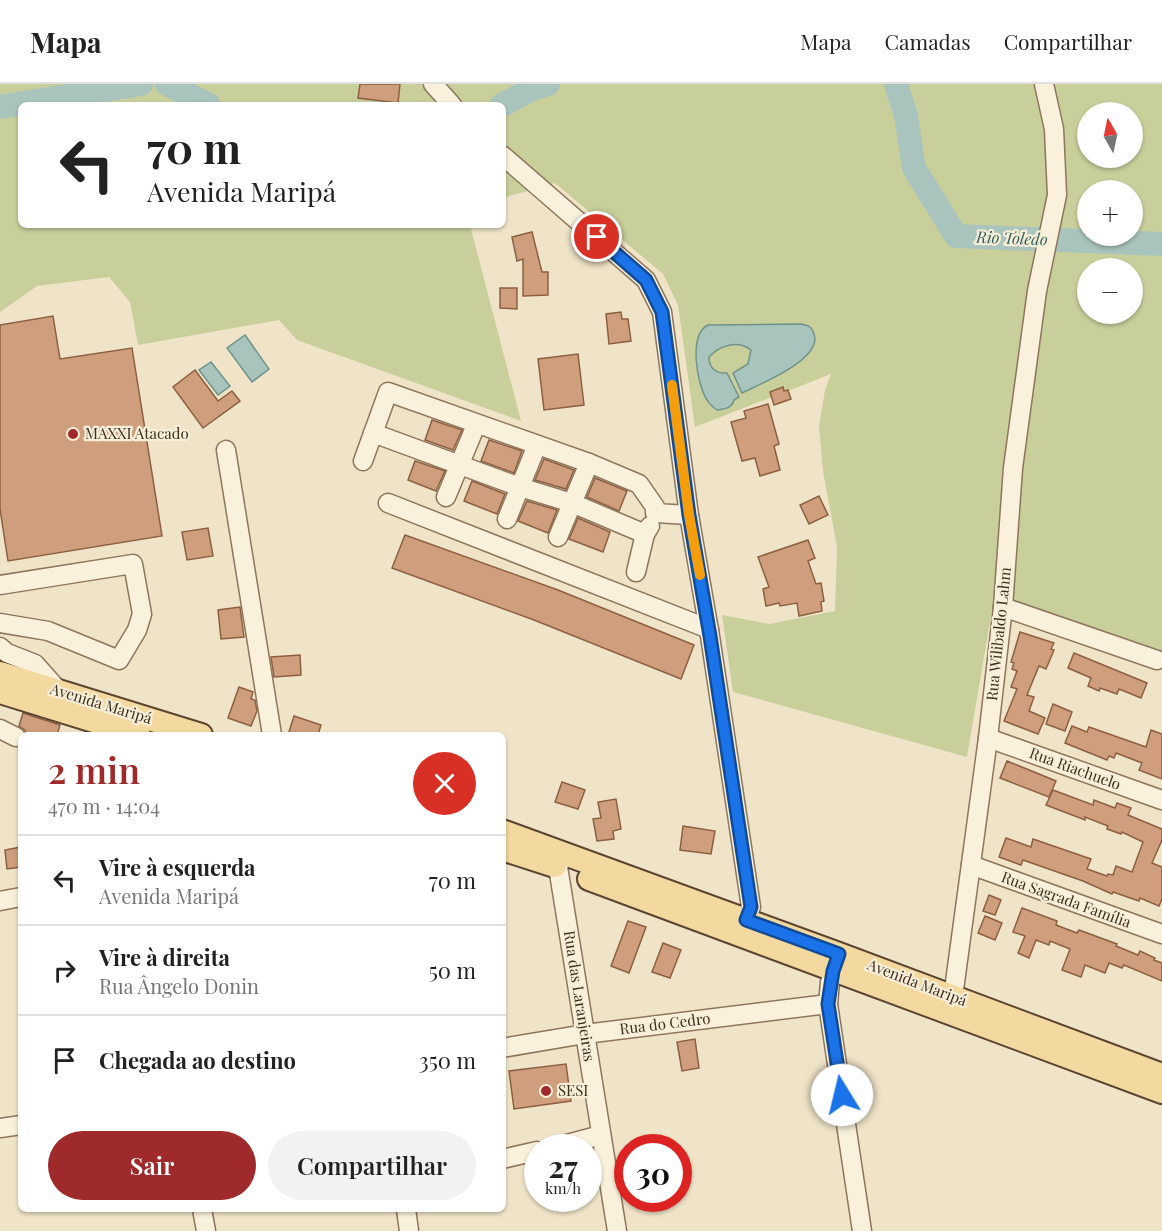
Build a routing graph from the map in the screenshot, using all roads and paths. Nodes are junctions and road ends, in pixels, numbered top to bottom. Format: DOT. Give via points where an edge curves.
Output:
graph roads {
  1 [pos="433,84"];
  2 [pos="1044,84"];
  3 [pos="449,102"];
  4 [pos="506,158"];
  5 [pos="476,425"];
  6 [pos="373,433"];
  7 [pos="537,445"];
  8 [pos="226,450"];
  9 [pos="363,461"];
  10 [pos="589,463"];
  11 [pos="459,465"];
  12 [pos="520,487"];
  13 [pos="446,497"];
  14 [pos="388,503"];
  15 [pos="572,503"];
  16 [pos="655,513"];
  17 [pos="689,515"];
  18 [pos="507,519"];
  19 [pos="645,534"];
  20 [pos="558,537"];
  21 [pos="636,572"];
  22 [pos="0,585"];
  23 [pos="1003,607"];
  24 [pos="0,622"];
  25 [pos="709,629"];
  26 [pos="0,647"];
  27 [pos="1157,660"];
  28 [pos="0,673"];
  29 [pos="59,691"];
  30 [pos="0,692"];
  31 [pos="97,720"];
  32 [pos="131,732"];
  33 [pos="180,732"];
  34 [pos="272,732"];
  35 [pos="988,738"];
  36 [pos="1162,800"];
  37 [pos="506,833"];
  38 [pos="506,850"];
  39 [pos="561,860"];
  40 [pos="971,865"];
  41 [pos="18,898"];
  42 [pos="0,901"];
  43 [pos="742,928"];
  44 [pos="1162,934"];
  45 [pos="836,962"];
  46 [pos="828,1004"];
  47 [pos="950,1004"];
  48 [pos="585,1034"];
  49 [pos="506,1047"];
  50 [pos="1162,1075"];
  51 [pos="1162,1092"];
  52 [pos="18,1125"];
  53 [pos="0,1128"];
  54 [pos="601,1134"];
  55 [pos="602,1141"];
  56 [pos="524,1154"];
  57 [pos="506,1158"];
  58 [pos="203,1212"];
  59 [pos="406,1212"];
  60 [pos="206,1231"];
  61 [pos="409,1231"];
  62 [pos="617,1231"];
  63 [pos="862,1231"];
  1 -- 3 [label="street"];
  2 -- 23 [label="street, Rua Wilibaldo Lahm" via="1054,129 1057,195 1037,291 1013,468"];
  4 -- 17 [label="street" via="646,280 662,312"];
  5 -- 6 [label="street" via="388,392"];
  5 -- 7 [label="street"];
  5 -- 11 [label="street"];
  6 -- 9 [label="street"];
  6 -- 11 [label="street"];
  7 -- 10 [label="street"];
  7 -- 12 [label="street"];
  8 -- 34 [label="street"];
  10 -- 15 [label="street"];
  10 -- 16 [label="street" via="639,484"];
  11 -- 12 [label="street"];
  11 -- 13 [label="street"];
  12 -- 15 [label="street"];
  12 -- 18 [label="street"];
  14 -- 25 [label="street"];
  15 -- 19 [label="street"];
  15 -- 20 [label="street"];
  16 -- 17 [label="street"];
  16 -- 19 [label="street"];
  17 -- 25 [label="street"];
  19 -- 21 [label="street"];
  22 -- 24 [label="street" via="133,564 142,614 119,660 48,631"];
  23 -- 27 [label="street"];
  23 -- 35 [label="street, Rua Wilibaldo Lahm"];
  25 -- 43 [label="street" via="751,907"];
  26 -- 29 [label="street" via="35,664"];
  28 -- 29 [label="main road, Avenida Maripá"];
  29 -- 31 [label="main road, Avenida Maripá"];
  30 -- 31 [label="main road, Avenida Maripá"];
  31 -- 32 [label="main road, Avenida Maripá"];
  31 -- 33 [label="main road, Avenida Maripá"];
  35 -- 36 [label="street, Rua Riachuelo"];
  35 -- 40 [label="street, Rua Wilibaldo Lahm"];
  37 -- 39 [label="main road, Avenida Maripá"];
  38 -- 39 [label="main road, Avenida Maripá"];
  39 -- 43 [label="main road, Avenida Maripá"];
  39 -- 48 [label="street, Rua das Laranjeiras"];
  40 -- 44 [label="street, Rua Sagrada Família"];
  40 -- 47 [label="street, Rua Wilibaldo Lahm"];
  41 -- 42 [label="street"];
  43 -- 45 [label="main road, Avenida Maripá"];
  45 -- 46 [label="street"];
  45 -- 47 [label="main road, Avenida Maripá"];
  46 -- 48 [label="street, Rua do Cedro"];
  46 -- 63 [label="street"];
  47 -- 50 [label="main road, Avenida Maripá"];
  47 -- 51 [label="main road, Avenida Maripá"];
  48 -- 49 [label="street, Rua do Cedro"];
  48 -- 54 [label="street, Rua das Laranjeiras"];
  52 -- 53 [label="street"];
  55 -- 62 [label="street, Rua das Laranjeiras"];
  56 -- 57 [label="street"];
  58 -- 60 [label="street"];
  59 -- 61 [label="street"];
}
